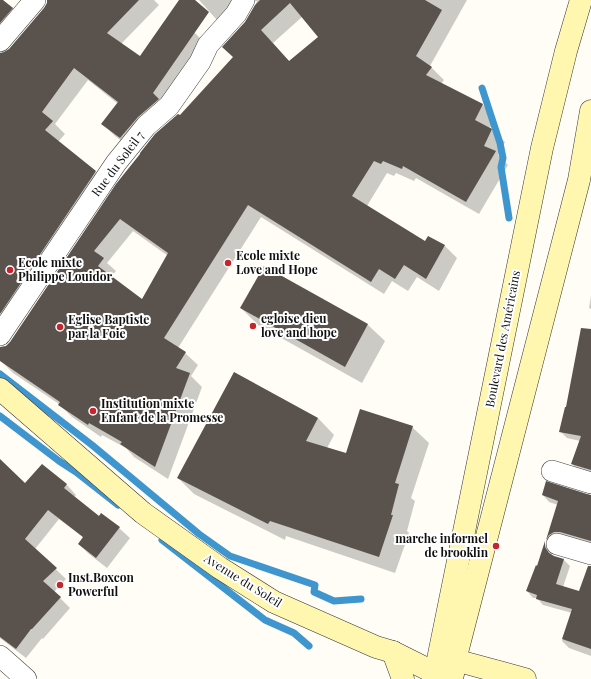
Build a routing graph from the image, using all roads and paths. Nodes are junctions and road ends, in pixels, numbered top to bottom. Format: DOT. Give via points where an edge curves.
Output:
graph roads {
  1 [pos="35,0"];
  2 [pos="244,0"];
  3 [pos="581,0"];
  4 [pos="0,41"];
  5 [pos="591,111"];
  6 [pos="585,182"];
  7 [pos="0,335"];
  8 [pos="0,389"];
  9 [pos="552,471"];
  10 [pos="591,484"];
  11 [pos="557,544"];
  12 [pos="591,554"];
  13 [pos="393,652"];
  14 [pos="0,656"];
  15 [pos="444,673"];
  16 [pos="26,679"];
  17 [pos="403,679"];
  18 [pos="525,679"];
  1 -- 4 [label="street"];
  2 -- 7 [label="street, Rue du Soleil 7" via="236,14 208,45 200,62 169,106 146,126 116,163"];
  3 -- 15 [label="main road, Boulevard des Américains" via="542,148"];
  5 -- 6 [label="main road"];
  6 -- 15 [label="main road"];
  8 -- 13 [label="main road, Avenue du Soleil" via="143,513 220,568 274,602"];
  9 -- 10 [label="street"];
  11 -- 12 [label="street"];
  13 -- 15 [label="main road, Avenue du Soleil"];
  13 -- 17 [label="main road"];
  14 -- 16 [label="street"];
  15 -- 18 [label="main road, Avenue du Soleil"];
}
